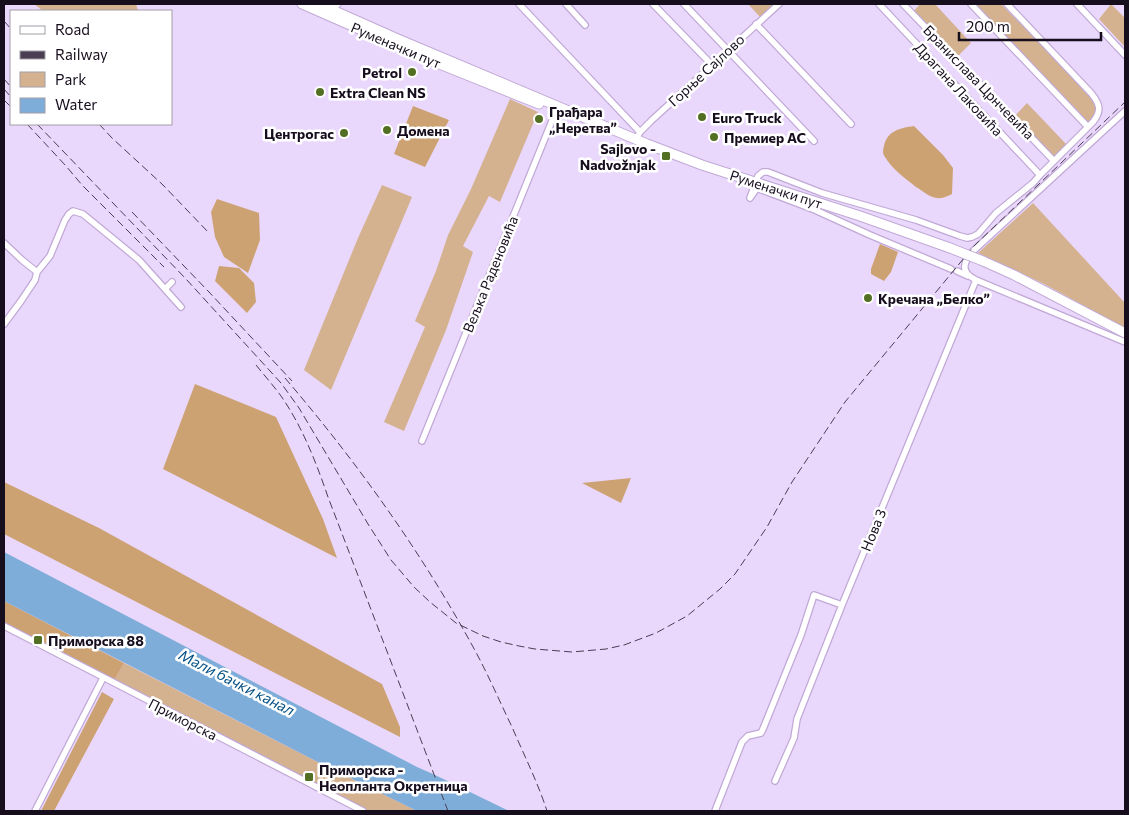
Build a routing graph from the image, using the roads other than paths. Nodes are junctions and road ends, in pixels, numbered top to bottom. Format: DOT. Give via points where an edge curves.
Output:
graph roads {
  1 [pos="302,4"];
  2 [pos="319,4"];
  3 [pos="519,4"];
  4 [pos="566,4"];
  5 [pos="653,4"];
  6 [pos="684,4"];
  7 [pos="780,4"];
  8 [pos="879,4"];
  9 [pos="903,4"];
  10 [pos="971,4"];
  11 [pos="1006,4"];
  12 [pos="1077,4"];
  13 [pos="334,7"];
  14 [pos="756,24"];
  15 [pos="586,25"];
  16 [pos="728,50"];
  17 [pos="1125,55"];
  18 [pos="712,65"];
  19 [pos="535,99"];
  20 [pos="557,108"];
  21 [pos="1125,111"];
  22 [pos="851,124"];
  23 [pos="1088,127"];
  24 [pos="638,136"];
  25 [pos="814,142"];
  26 [pos="1054,161"];
  27 [pos="1040,175"];
  28 [pos="755,183"];
  29 [pos="4,243"];
  30 [pos="37,272"];
  31 [pos="973,279"];
  32 [pos="172,282"];
  33 [pos="164,289"];
  34 [pos="181,307"];
  35 [pos="4,324"];
  36 [pos="1125,333"];
  37 [pos="1125,342"];
  38 [pos="422,441"];
  39 [pos="842,605"];
  40 [pos="4,626"];
  41 [pos="103,678"];
  42 [pos="775,782"];
  43 [pos="35,811"];
  44 [pos="363,811"];
  45 [pos="715,811"];
  1 -- 19 [label="main road, Руменачки пут" via="432,61"];
  2 -- 13 [label="main road, Руменачки пут"];
  3 -- 24 [label="street"];
  4 -- 15 [label="street"];
  5 -- 18 [label="street"];
  6 -- 16 [label="street"];
  7 -- 14 [label="street, Горње Сајлово"];
  8 -- 27 [label="street, Драгана Лаковића"];
  9 -- 26 [label="street, Бранислава Црнчевића"];
  10 -- 23 [label="street"];
  11 -- 23 [label="street" via="1096,100 1099,112"];
  12 -- 17 [label="street"];
  13 -- 19 [label="main road, Руменачки пут"];
  14 -- 16 [label="street, Горње Сајлово"];
  14 -- 22 [label="street"];
  16 -- 18 [label="street, Горње Сајлово"];
  16 -- 25 [label="street"];
  18 -- 24 [label="street, Горње Сајлово"];
  19 -- 20 [label="main road, Руменачки пут"];
  20 -- 24 [label="main road, Руменачки пут"];
  20 -- 38 [label="street, Вељка Раденовића"];
  21 -- 31 [label="street" via="971,253 965,268"];
  23 -- 26 [label="street"];
  24 -- 28 [label="main road, Руменачки пут"];
  26 -- 27 [label="street"];
  27 -- 28 [label="street" via="970,238 822,193 770,173 760,174"];
  28 -- 31 [label="street" via="750,198 757,188"];
  28 -- 36 [label="main road, Руменачки пут, bridge" via="878,222 983,261"];
  29 -- 30 [label="street"];
  30 -- 33 [label="street" via="50,256 65,220 73,211 83,214 139,260"];
  30 -- 35 [label="street" via="35,280"];
  31 -- 37 [label="street"];
  31 -- 39 [label="street, Нова 3"];
  32 -- 33 [label="street"];
  33 -- 34 [label="street"];
  39 -- 42 [label="street, Нова 3"];
  39 -- 45 [label="street" via="814,595 763,729 742,742"];
  40 -- 41 [label="street, Приморска"];
  41 -- 43 [label="street"];
  41 -- 44 [label="street, Приморска"];
}
